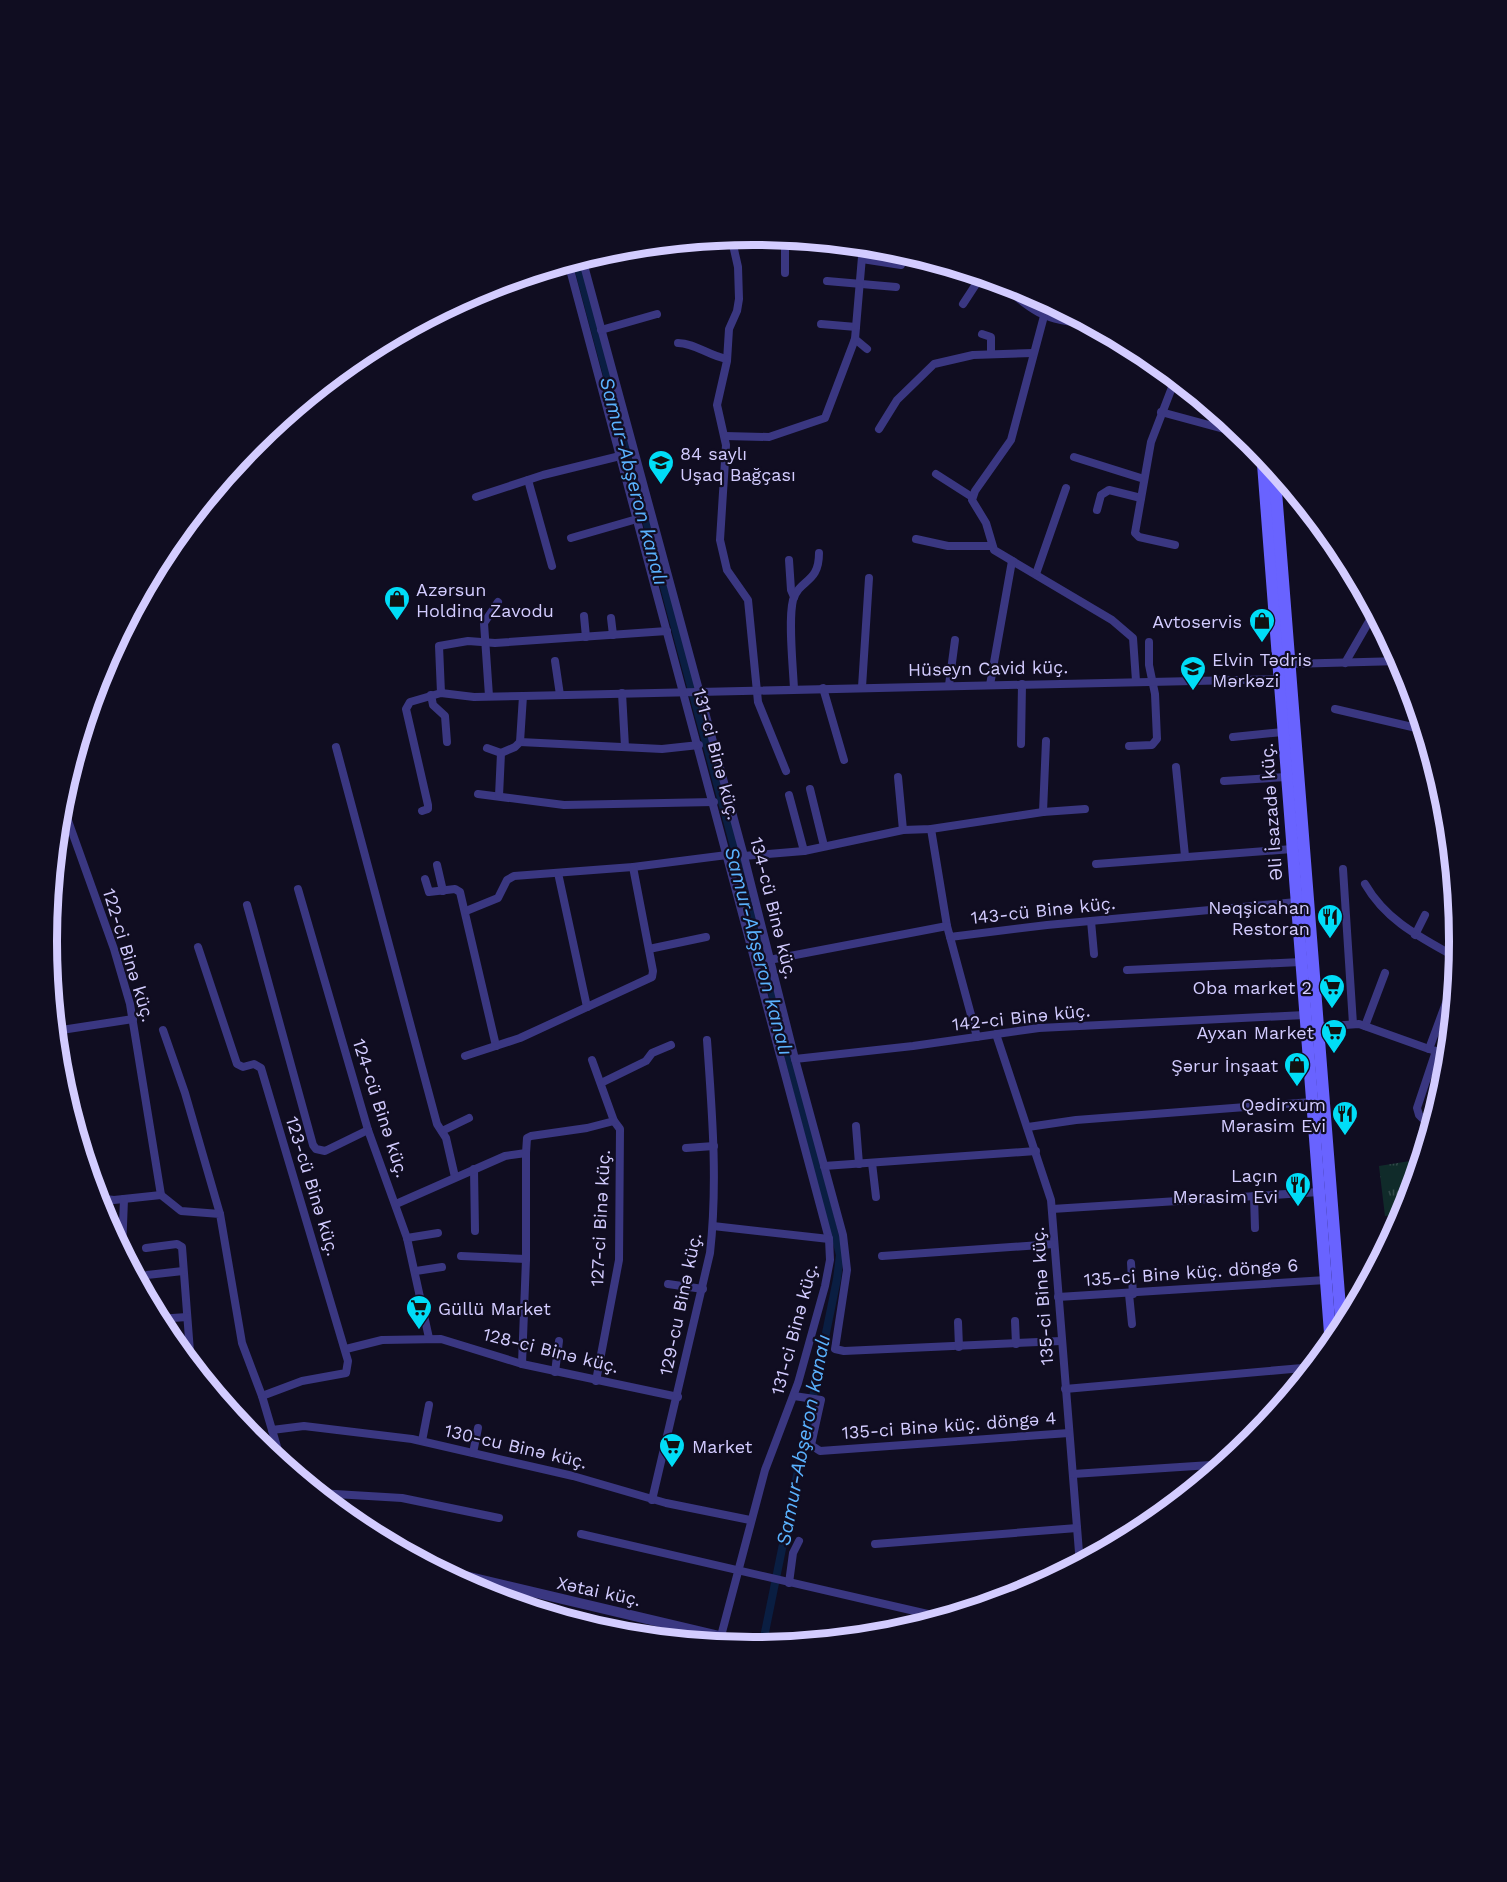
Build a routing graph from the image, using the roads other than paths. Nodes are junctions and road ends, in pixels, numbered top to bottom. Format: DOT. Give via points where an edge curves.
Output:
graph roads {
  1 [pos="734,245"];
  2 [pos="785,246"];
  3 [pos="862,253"];
  4 [pos="862,259"];
  5 [pos="901,265"];
  6 [pos="584,266"];
  7 [pos="570,269"];
  8 [pos="785,273"];
  9 [pos="827,281"];
  10 [pos="978,281"];
  11 [pos="861,283"];
  12 [pos="896,287"];
  13 [pos="1014,296"];
  14 [pos="963,304"];
  15 [pos="657,314"];
  16 [pos="1044,316"];
  17 [pos="1067,319"];
  18 [pos="821,324"];
  19 [pos="856,327"];
  20 [pos="601,330"];
  21 [pos="982,334"];
  22 [pos="855,339"];
  23 [pos="678,344"];
  24 [pos="867,349"];
  25 [pos="1033,353"];
  26 [pos="991,354"];
  27 [pos="727,358"];
  28 [pos="1173,384"];
  29 [pos="1161,412"];
  30 [pos="879,429"];
  31 [pos="1226,430"];
  32 [pos="725,436"];
  33 [pos="620,456"];
  34 [pos="1074,457"];
  35 [pos="1264,468"];
  36 [pos="936,474"];
  37 [pos="1144,479"];
  38 [pos="1275,479"];
  39 [pos="528,480"];
  40 [pos="1066,488"];
  41 [pos="476,497"];
  42 [pos="972,497"];
  43 [pos="1141,498"];
  44 [pos="1097,510"];
  45 [pos="637,519"];
  46 [pos="571,538"];
  47 [pos="916,539"];
  48 [pos="1175,545"];
  49 [pos="992,546"];
  50 [pos="819,553"];
  51 [pos="789,560"];
  52 [pos="1012,561"];
  53 [pos="552,566"];
  54 [pos="1036,573"];
  55 [pos="869,578"];
  56 [pos="794,597"];
  57 [pos="498,602"];
  58 [pos="584,616"];
  59 [pos="611,618"];
  60 [pos="1371,619"];
  61 [pos="667,631"];
  62 [pos="614,635"];
  63 [pos="586,637"];
  64 [pos="955,640"];
  65 [pos="485,642"];
  66 [pos="1149,642"];
  67 [pos="555,661"];
  68 [pos="1391,661"];
  69 [pos="1346,663"];
  70 [pos="1283,664"];
  71 [pos="1284,679"];
  72 [pos="1152,680"];
  73 [pos="1136,681"];
  74 [pos="1022,684"];
  75 [pos="949,685"];
  76 [pos="990,685"];
  77 [pos="862,687"];
  78 [pos="823,688"];
  79 [pos="794,689"];
  80 [pos="757,690"];
  81 [pos="699,691"];
  82 [pos="683,692"];
  83 [pos="441,693"];
  84 [pos="622,693"];
  85 [pos="431,695"];
  86 [pos="560,695"];
  87 [pos="489,696"];
  88 [pos="523,696"];
  89 [pos="1335,709"];
  90 [pos="1416,728"];
  91 [pos="1283,732"];
  92 [pos="1233,737"];
  93 [pos="1046,741"];
  94 [pos="447,742"];
  95 [pos="520,742"];
  96 [pos="1021,744"];
  97 [pos="699,746"];
  98 [pos="1129,746"];
  99 [pos="336,747"];
  100 [pos="625,747"];
  101 [pos="488,748"];
  102 [pos="501,753"];
  103 [pos="844,760"];
  104 [pos="1176,767"];
  105 [pos="786,771"];
  106 [pos="898,777"];
  107 [pos="1286,777"];
  108 [pos="1224,781"];
  109 [pos="810,789"];
  110 [pos="478,794"];
  111 [pos="789,795"];
  112 [pos="499,796"];
  113 [pos="714,801"];
  114 [pos="1085,809"];
  115 [pos="422,811"];
  116 [pos="1043,812"];
  117 [pos="68,820"];
  118 [pos="931,829"];
  119 [pos="903,830"];
  120 [pos="824,846"];
  121 [pos="1292,849"];
  122 [pos="804,851"];
  123 [pos="727,855"];
  124 [pos="744,856"];
  125 [pos="1185,856"];
  126 [pos="1096,864"];
  127 [pos="437,866"];
  128 [pos="633,867"];
  129 [pos="1342,869"];
  130 [pos="558,873"];
  131 [pos="425,879"];
  132 [pos="1365,884"];
  133 [pos="298,889"];
  134 [pos="443,891"];
  135 [pos="1296,902"];
  136 [pos="247,904"];
  137 [pos="465,911"];
  138 [pos="1425,915"];
  139 [pos="1091,921"];
  140 [pos="948,926"];
  141 [pos="1415,935"];
  142 [pos="706,937"];
  143 [pos="950,937"];
  144 [pos="198,947"];
  145 [pos="649,949"];
  146 [pos="1094,954"];
  147 [pos="1450,954"];
  148 [pos="769,960"];
  149 [pos="1301,962"];
  150 [pos="1127,970"];
  151 [pos="1384,973"];
  152 [pos="1447,1005"];
  153 [pos="587,1007"];
  154 [pos="133,1019"];
  155 [pos="1311,1021"];
  156 [pos="1353,1024"];
  157 [pos="1365,1026"];
  158 [pos="63,1030"];
  159 [pos="163,1030"];
  160 [pos="996,1034"];
  161 [pos="977,1037"];
  162 [pos="706,1040"];
  163 [pos="670,1045"];
  164 [pos="495,1046"];
  165 [pos="1433,1050"];
  166 [pos="1441,1053"];
  167 [pos="465,1056"];
  168 [pos="795,1059"];
  169 [pos="592,1060"];
  170 [pos="601,1083"];
  171 [pos="1311,1102"];
  172 [pos="469,1119"];
  173 [pos="614,1120"];
  174 [pos="1426,1122"];
  175 [pos="856,1126"];
  176 [pos="1028,1127"];
  177 [pos="368,1130"];
  178 [pos="442,1131"];
  179 [pos="714,1146"];
  180 [pos="686,1148"];
  181 [pos="1036,1151"];
  182 [pos="525,1153"];
  183 [pos="872,1163"];
  184 [pos="859,1164"];
  185 [pos="824,1166"];
  186 [pos="474,1169"];
  187 [pos="456,1177"];
  188 [pos="1319,1192"];
  189 [pos="161,1195"];
  190 [pos="1254,1196"];
  191 [pos="876,1197"];
  192 [pos="106,1198"];
  193 [pos="124,1199"];
  194 [pos="396,1204"];
  195 [pos="1052,1209"];
  196 [pos="220,1214"];
  197 [pos="713,1226"];
  198 [pos="1255,1228"];
  199 [pos="475,1230"];
  200 [pos="438,1233"];
  201 [pos="123,1235"];
  202 [pos="407,1239"];
  203 [pos="829,1239"];
  204 [pos="1054,1244"];
  205 [pos="146,1248"];
  206 [pos="461,1256"];
  207 [pos="882,1256"];
  208 [pos="526,1259"];
  209 [pos="1131,1263"];
  210 [pos="442,1267"];
  211 [pos="183,1271"];
  212 [pos="416,1271"];
  213 [pos="147,1275"];
  214 [pos="1326,1280"];
  215 [pos="668,1284"];
  216 [pos="703,1289"];
  217 [pos="1131,1294"];
  218 [pos="1058,1297"];
  219 [pos="187,1317"];
  220 [pos="168,1318"];
  221 [pos="1339,1318"];
  222 [pos="1339,1319"];
  223 [pos="1015,1321"];
  224 [pos="958,1322"];
  225 [pos="1132,1324"];
  226 [pos="429,1338"];
  227 [pos="558,1341"];
  228 [pos="1061,1341"];
  229 [pos="1016,1344"];
  230 [pos="959,1347"];
  231 [pos="189,1349"];
  232 [pos="346,1349"];
  233 [pos="522,1364"];
  234 [pos="1304,1368"];
  235 [pos="555,1372"];
  236 [pos="596,1381"];
  237 [pos="1065,1389"];
  238 [pos="262,1396"];
  239 [pos="794,1396"];
  240 [pos="678,1397"];
  241 [pos="429,1405"];
  242 [pos="478,1428"];
  243 [pos="272,1430"];
  244 [pos="1069,1433"];
  245 [pos="422,1441"];
  246 [pos="278,1449"];
  247 [pos="473,1453"];
  248 [pos="1213,1465"];
  249 [pos="1073,1474"];
  250 [pos="329,1494"];
  251 [pos="652,1500"];
  252 [pos="499,1518"];
  253 [pos="750,1520"];
  254 [pos="1077,1528"];
  255 [pos="581,1534"];
  256 [pos="799,1541"];
  257 [pos="874,1544"];
  258 [pos="1080,1556"];
  259 [pos="738,1572"];
  260 [pos="475,1579"];
  261 [pos="785,1582"];
  262 [pos="527,1592"];
  263 [pos="525,1599"];
  264 [pos="931,1615"];
  265 [pos="721,1635"];
  266 [pos="727,1637"];
  1 -- 27 [label="street" via="739,299 729,329"];
  2 -- 8 [label="street"];
  3 -- 4 [label="street"];
  4 -- 5 [label="street"];
  4 -- 11 [label="street"];
  6 -- 20 [label="street, 134-cü Binə küç."];
  7 -- 33 [label="street, 131-ci Binə küç."];
  9 -- 11 [label="street"];
  10 -- 14 [label="street"];
  11 -- 12 [label="street"];
  11 -- 19 [label="street"];
  13 -- 16 [label="street"];
  15 -- 20 [label="street"];
  16 -- 17 [label="street"];
  16 -- 25 [label="street"];
  18 -- 19 [label="street"];
  19 -- 22 [label="street"];
  20 -- 81 [label="street, 134-cü Binə küç."];
  21 -- 26 [label="street" via="991,337"];
  22 -- 24 [label="street"];
  22 -- 32 [label="street" via="825,418 769,437"];
  23 -- 27 [label="street"];
  25 -- 26 [label="street"];
  25 -- 42 [label="street" via="1011,440"];
  26 -- 30 [label="street" via="934,364 897,400"];
  27 -- 32 [label="street" via="717,405"];
  28 -- 29 [label="street"];
  29 -- 31 [label="street"];
  29 -- 37 [label="street"];
  32 -- 80 [label="street" via="720,540 727,570 748,600"];
  33 -- 39 [label="street"];
  33 -- 45 [label="street, 131-ci Binə küç."];
  34 -- 37 [label="street"];
  35 -- 70 [label="main road"];
  36 -- 42 [label="street"];
  37 -- 43 [label="street"];
  38 -- 70 [label="main road"];
  39 -- 41 [label="street"];
  39 -- 53 [label="street"];
  40 -- 54 [label="street"];
  42 -- 49 [label="street" via="992,536"];
  43 -- 44 [label="street" via="1109,490 1101,495"];
  43 -- 48 [label="street" via="1136,536"];
  45 -- 46 [label="street"];
  45 -- 61 [label="street, 131-ci Binə küç."];
  47 -- 49 [label="street" via="948,546"];
  49 -- 52 [label="street"];
  50 -- 56 [label="street" via="816,574"];
  51 -- 56 [label="street"];
  52 -- 54 [label="street"];
  52 -- 76 [label="street"];
  54 -- 73 [label="street" via="1112,620 1133,638"];
  55 -- 77 [label="street"];
  56 -- 79 [label="street"];
  57 -- 65 [label="street" via="485,617"];
  58 -- 63 [label="street"];
  59 -- 62 [label="street"];
  60 -- 69 [label="street"];
  61 -- 62 [label="street"];
  61 -- 82 [label="street, 131-ci Binə küç."];
  62 -- 63 [label="street"];
  63 -- 65 [label="street"];
  64 -- 75 [label="street"];
  65 -- 83 [label="street" via="439,646"];
  65 -- 87 [label="street"];
  66 -- 72 [label="street"];
  67 -- 86 [label="street"];
  68 -- 69 [label="street"];
  69 -- 70 [label="street"];
  70 -- 71 [label="main road"];
  71 -- 72 [label="street, Hüseyn Cavid küç."];
  71 -- 91 [label="main road, Əli İsazadə küç."];
  71 -- 155 [label="main road, Əli İsazadə küç."];
  72 -- 73 [label="street, Hüseyn Cavid küç."];
  72 -- 98 [label="street" via="1156,743"];
  73 -- 74 [label="street, Hüseyn Cavid küç."];
  74 -- 76 [label="street, Hüseyn Cavid küç."];
  74 -- 96 [label="street"];
  75 -- 76 [label="street, Hüseyn Cavid küç."];
  75 -- 77 [label="street, Hüseyn Cavid küç."];
  77 -- 78 [label="street, Hüseyn Cavid küç."];
  78 -- 79 [label="street, Hüseyn Cavid küç."];
  78 -- 103 [label="street"];
  79 -- 80 [label="street, Hüseyn Cavid küç."];
  80 -- 81 [label="street, Hüseyn Cavid küç."];
  80 -- 105 [label="street" via="760,710"];
  81 -- 82 [label="street, Hüseyn Cavid küç."];
  81 -- 124 [label="street, 134-cü Binə küç."];
  82 -- 84 [label="street"];
  82 -- 97 [label="street, 131-ci Binə küç."];
  83 -- 85 [label="street"];
  83 -- 87 [label="street"];
  84 -- 86 [label="street"];
  84 -- 100 [label="street"];
  85 -- 94 [label="street" via="433,705 446,716"];
  85 -- 115 [label="street" via="410,702 406,709 429,808"];
  86 -- 88 [label="street"];
  87 -- 88 [label="street"];
  88 -- 95 [label="street"];
  89 -- 90 [label="street"];
  91 -- 92 [label="street"];
  91 -- 107 [label="main road, Əli İsazadə küç."];
  93 -- 116 [label="street"];
  95 -- 100 [label="street"];
  95 -- 102 [label="street"];
  97 -- 100 [label="street"];
  97 -- 113 [label="street, 131-ci Binə küç."];
  99 -- 178 [label="street"];
  101 -- 102 [label="street"];
  102 -- 112 [label="street"];
  104 -- 125 [label="street"];
  106 -- 119 [label="street"];
  107 -- 108 [label="street"];
  107 -- 121 [label="main road, Əli İsazadə küç."];
  109 -- 120 [label="street"];
  110 -- 112 [label="street"];
  111 -- 122 [label="street"];
  112 -- 113 [label="street" via="564,805"];
  113 -- 123 [label="street, 131-ci Binə küç."];
  114 -- 116 [label="street"];
  116 -- 118 [label="street"];
  117 -- 154 [label="street, 122-ci Binə küç." via="114,949"];
  118 -- 119 [label="street"];
  118 -- 140 [label="street"];
  119 -- 120 [label="street"];
  120 -- 122 [label="street"];
  121 -- 125 [label="street"];
  121 -- 135 [label="main road, Əli İsazadə küç."];
  122 -- 124 [label="street"];
  123 -- 128 [label="street"];
  123 -- 203 [label="street, 131-ci Binə küç."];
  124 -- 148 [label="street, 134-cü Binə küç."];
  125 -- 126 [label="street"];
  127 -- 134 [label="street"];
  128 -- 130 [label="street"];
  128 -- 145 [label="street"];
  129 -- 156 [label="street"];
  130 -- 137 [label="street" via="510,877 498,898"];
  130 -- 153 [label="street"];
  131 -- 134 [label="street" via="429,891"];
  132 -- 141 [label="street" via="1395,921"];
  133 -- 177 [label="street, 124-cü Binə küç."];
  134 -- 137 [label="street" via="459,890"];
  135 -- 139 [label="street, 143-cü Binə küç."];
  135 -- 149 [label="main road, Əli İsazadə küç."];
  136 -- 177 [label="street" via="313,1145 325,1151"];
  137 -- 164 [label="street"];
  138 -- 141 [label="street"];
  139 -- 143 [label="street, 143-cü Binə küç."];
  139 -- 146 [label="street"];
  140 -- 143 [label="street, 143-cü Binə küç."];
  140 -- 148 [label="street, 143-cü Binə küç."];
  141 -- 147 [label="street"];
  142 -- 145 [label="street"];
  143 -- 161 [label="street"];
  144 -- 232 [label="street, 123-cü Binə küç." via="237,1064 261,1068"];
  145 -- 153 [label="street" via="652,976"];
  148 -- 168 [label="street, 134-cü Binə küç."];
  149 -- 150 [label="street"];
  149 -- 155 [label="main road, Əli İsazadə küç."];
  151 -- 157 [label="street"];
  152 -- 165 [label="street"];
  153 -- 164 [label="street"];
  154 -- 158 [label="street"];
  154 -- 189 [label="street, 122-ci Binə küç."];
  155 -- 156 [label="street, 142-ci Binə küç."];
  155 -- 160 [label="street, 142-ci Binə küç." via="1251,1019 1061,1026"];
  155 -- 171 [label="main road, Əli İsazadə küç."];
  155 -- 221 [label="main road, Əli İsazadə küç."];
  156 -- 157 [label="street, 142-ci Binə küç."];
  157 -- 165 [label="street, 142-ci Binə küç."];
  159 -- 196 [label="street"];
  160 -- 161 [label="street, 142-ci Binə küç."];
  160 -- 176 [label="street, 135-ci Binə küç."];
  161 -- 168 [label="street, 142-ci Binə küç."];
  162 -- 179 [label="street, 129-cu Binə küç."];
  163 -- 170 [label="street"];
  164 -- 167 [label="street"];
  165 -- 166 [label="street, 142-ci Binə küç."];
  165 -- 174 [label="street" via="1417,1108"];
  168 -- 185 [label="street, 134-cü Binə küç."];
  169 -- 170 [label="street, 127-ci Binə küç."];
  170 -- 173 [label="street, 127-ci Binə küç."];
  171 -- 176 [label="street"];
  171 -- 188 [label="main road, Əli İsazadə küç."];
  172 -- 178 [label="street"];
  173 -- 182 [label="street" via="531,1136 527,1138"];
  173 -- 236 [label="street, 127-ci Binə küç." via="620,1129 619,1260"];
  175 -- 184 [label="street"];
  176 -- 181 [label="street, 135-ci Binə küç."];
  177 -- 194 [label="street, 124-cü Binə küç."];
  178 -- 187 [label="street"];
  179 -- 180 [label="street"];
  179 -- 197 [label="street, 129-cu Binə küç."];
  181 -- 183 [label="street"];
  181 -- 195 [label="street, 135-ci Binə küç."];
  182 -- 186 [label="street" via="505,1156"];
  182 -- 208 [label="street"];
  183 -- 184 [label="street"];
  183 -- 191 [label="street"];
  184 -- 185 [label="street"];
  185 -- 230 [label="street, 134-cü Binə küç." via="843,1235 847,1270 835,1348"];
  186 -- 187 [label="street"];
  186 -- 199 [label="street"];
  187 -- 194 [label="street"];
  188 -- 190 [label="street"];
  188 -- 214 [label="main road, Əli İsazadə küç."];
  189 -- 193 [label="street"];
  189 -- 196 [label="street" via="181,1211"];
  190 -- 195 [label="street"];
  190 -- 198 [label="street"];
  192 -- 193 [label="street"];
  193 -- 201 [label="street"];
  194 -- 202 [label="street, 124-cü Binə küç."];
  195 -- 204 [label="street, 135-ci Binə küç."];
  196 -- 238 [label="street" via="242,1343"];
  197 -- 203 [label="street"];
  197 -- 216 [label="street, 129-cu Binə küç."];
  200 -- 202 [label="street"];
  202 -- 212 [label="street, 124-cü Binə küç."];
  203 -- 239 [label="street, 131-ci Binə küç." via="829,1268"];
  204 -- 207 [label="street"];
  204 -- 218 [label="street, 135-ci Binə küç."];
  205 -- 211 [label="street" via="180,1245"];
  206 -- 208 [label="street"];
  208 -- 233 [label="street"];
  209 -- 217 [label="street"];
  210 -- 212 [label="street"];
  211 -- 213 [label="street"];
  211 -- 219 [label="street"];
  212 -- 226 [label="street, 124-cü Binə küç."];
  214 -- 217 [label="street, 135-ci Binə küç. döngə 6"];
  214 -- 222 [label="main road, Əli İsazadə küç."];
  215 -- 216 [label="street"];
  216 -- 240 [label="street, 129-cu Binə küç."];
  217 -- 218 [label="street, 135-ci Binə küç. döngə 6"];
  217 -- 225 [label="street"];
  218 -- 228 [label="street, 135-ci Binə küç."];
  219 -- 220 [label="street"];
  219 -- 231 [label="street"];
  223 -- 229 [label="street"];
  224 -- 230 [label="street"];
  226 -- 232 [label="street, 128-ci Binə küç." via="371,1342"];
  226 -- 233 [label="street, 128-ci Binə küç." via="457,1342"];
  227 -- 235 [label="street"];
  228 -- 229 [label="street"];
  228 -- 237 [label="street, 135-ci Binə küç."];
  229 -- 230 [label="street"];
  232 -- 238 [label="street, 123-cü Binə küç." via="346,1373 302,1381"];
  233 -- 235 [label="street, 128-ci Binə küç."];
  234 -- 237 [label="street, 135-ci Binə küç. döngə 4"];
  235 -- 236 [label="street, 128-ci Binə küç."];
  236 -- 240 [label="street, 128-ci Binə küç."];
  237 -- 244 [label="street, 135-ci Binə küç."];
  238 -- 243 [label="street"];
  239 -- 244 [label="street, 135-ci Binə küç. döngə 4" via="818,1398 821,1404 811,1445 820,1451"];
  239 -- 253 [label="street, 131-ci Binə küç." via="772,1448"];
  240 -- 251 [label="street, 129-cu Binə küç."];
  241 -- 245 [label="street"];
  242 -- 247 [label="street"];
  243 -- 245 [label="street, 130-cu Binə küç." via="304,1426"];
  243 -- 246 [label="street"];
  244 -- 249 [label="street, 135-ci Binə küç."];
  245 -- 247 [label="street, 130-cu Binə küç."];
  247 -- 251 [label="street, 130-cu Binə küç." via="573,1476"];
  248 -- 249 [label="street"];
  249 -- 254 [label="street, 135-ci Binə küç."];
  250 -- 252 [label="street" via="402,1498"];
  251 -- 253 [label="street, 130-cu Binə küç."];
  253 -- 259 [label="street, 131-ci Binə küç."];
  254 -- 257 [label="street"];
  254 -- 258 [label="street, 135-ci Binə küç."];
  255 -- 259 [label="street"];
  256 -- 261 [label="street"];
  259 -- 261 [label="street"];
  259 -- 265 [label="street, 131-ci Binə küç."];
  260 -- 262 [label="street, Xətai küç."];
  261 -- 264 [label="street"];
  262 -- 263 [label="street"];
  262 -- 265 [label="street, Xətai küç."];
  265 -- 266 [label="street, Xətai küç."];
}
